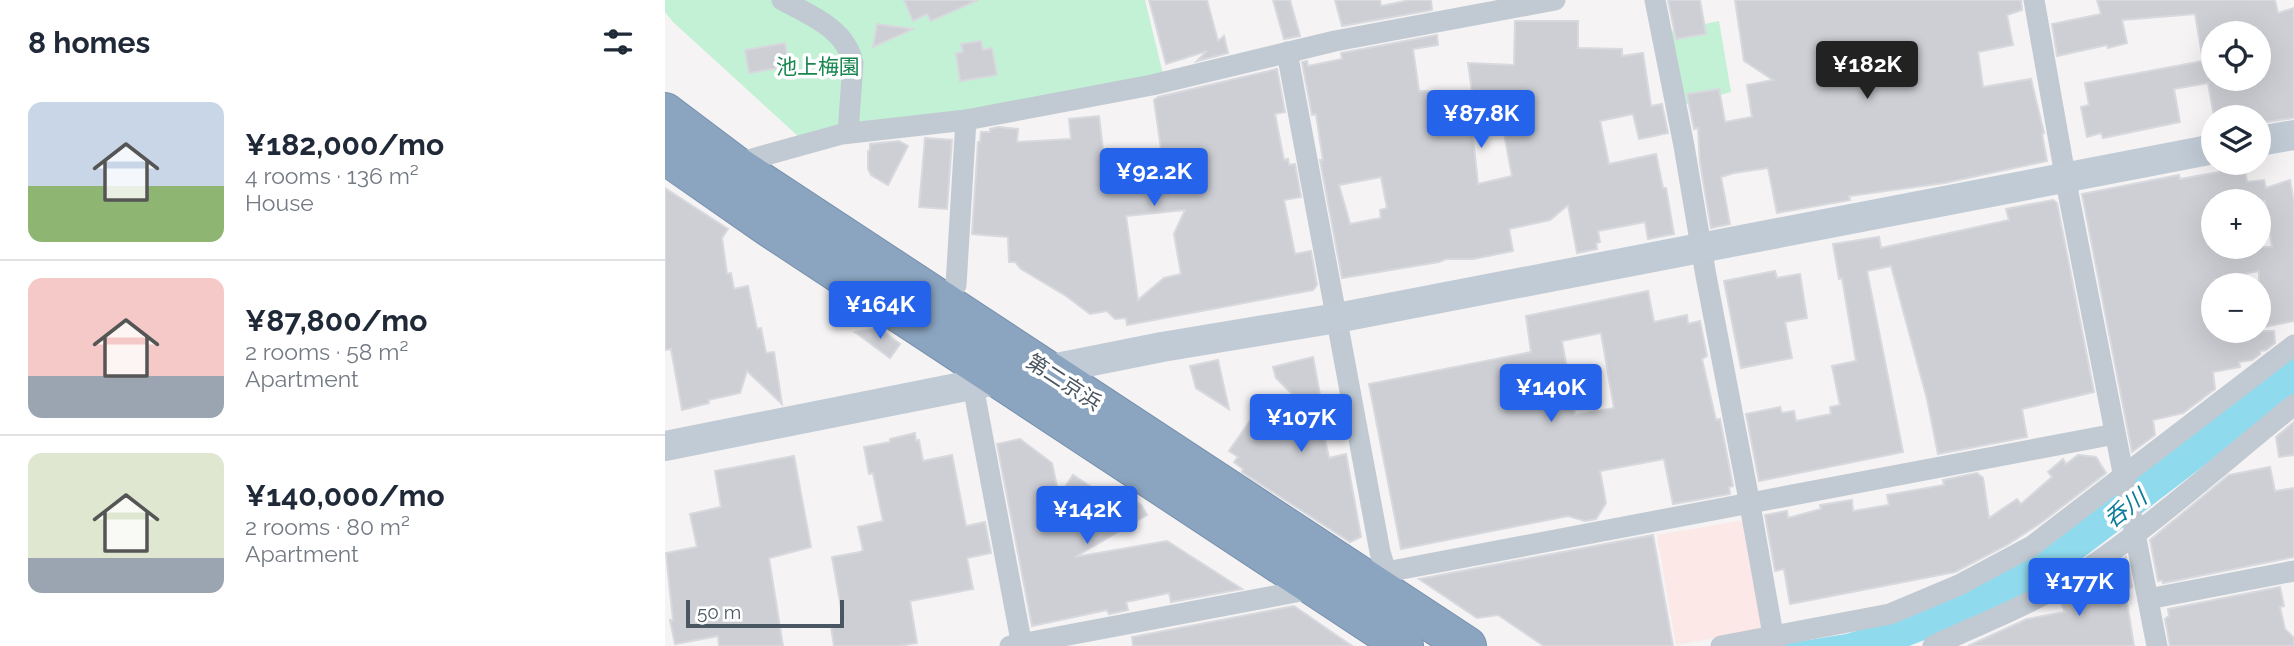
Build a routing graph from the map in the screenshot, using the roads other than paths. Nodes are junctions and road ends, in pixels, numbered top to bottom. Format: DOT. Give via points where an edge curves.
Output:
graph roads {
  1 [pos="782,0"];
  2 [pos="1555,0"];
  3 [pos="1655,0"];
  4 [pos="2034,0"];
  5 [pos="1287,52"];
  6 [pos="665,112"];
  7 [pos="967,120"];
  8 [pos="848,133"];
  9 [pos="2294,135"];
  10 [pos="2271,139"];
  11 [pos="2201,151"];
  12 [pos="665,155"];
  13 [pos="734,164"];
  14 [pos="2065,177"];
  15 [pos="1702,247"];
  16 [pos="944,302"];
  17 [pos="1338,318"];
  18 [pos="2294,345"];
  19 [pos="1048,371"];
  20 [pos="988,383"];
  21 [pos="2294,405"];
  22 [pos="2115,434"];
  23 [pos="665,446"];
  24 [pos="2123,478"];
  25 [pos="1750,505"];
  26 [pos="2133,529"];
  27 [pos="2294,571"];
  28 [pos="1381,579"];
  29 [pos="1317,589"];
  30 [pos="2148,599"];
  31 [pos="1774,641"];
  32 [pos="1018,645"];
  33 [pos="1404,646"];
  34 [pos="1467,646"];
  35 [pos="1721,646"];
  36 [pos="1933,646"];
  37 [pos="2157,646"];
  1 -- 8 [label="street" via="826,24 851,52"];
  2 -- 5 [label="street"];
  3 -- 15 [label="street"];
  4 -- 14 [label="street"];
  5 -- 7 [label="street" via="1152,85"];
  5 -- 17 [label="street"];
  6 -- 13 [label="highway, 第二京浜"];
  7 -- 8 [label="street"];
  7 -- 16 [label="street" via="956,285"];
  8 -- 13 [label="street"];
  9 -- 10 [label="street"];
  11 -- 14 [label="street"];
  12 -- 20 [label="highway, 第二京浜"];
  13 -- 16 [label="highway, 第二京浜"];
  14 -- 15 [label="street"];
  14 -- 22 [label="street"];
  15 -- 17 [label="street"];
  15 -- 25 [label="street"];
  16 -- 19 [label="highway, 第二京浜"];
  17 -- 19 [label="street"];
  17 -- 28 [label="street"];
  18 -- 24 [label="street"];
  19 -- 20 [label="street"];
  19 -- 28 [label="highway, 第二京浜"];
  20 -- 23 [label="street"];
  20 -- 29 [label="highway, 第二京浜"];
  20 -- 32 [label="street"];
  21 -- 26 [label="street"];
  22 -- 24 [label="street"];
  22 -- 25 [label="street"];
  24 -- 26 [label="street"];
  24 -- 31 [label="street" via="2032,546 1959,585 1890,614"];
  25 -- 28 [label="street"];
  25 -- 31 [label="street"];
  26 -- 30 [label="street"];
  26 -- 36 [label="street" via="2048,592"];
  27 -- 30 [label="street"];
  28 -- 34 [label="highway, 第二京浜"];
  29 -- 32 [label="street"];
  29 -- 33 [label="highway, 第二京浜"];
  30 -- 37 [label="street"];
  31 -- 35 [label="street"];
}
